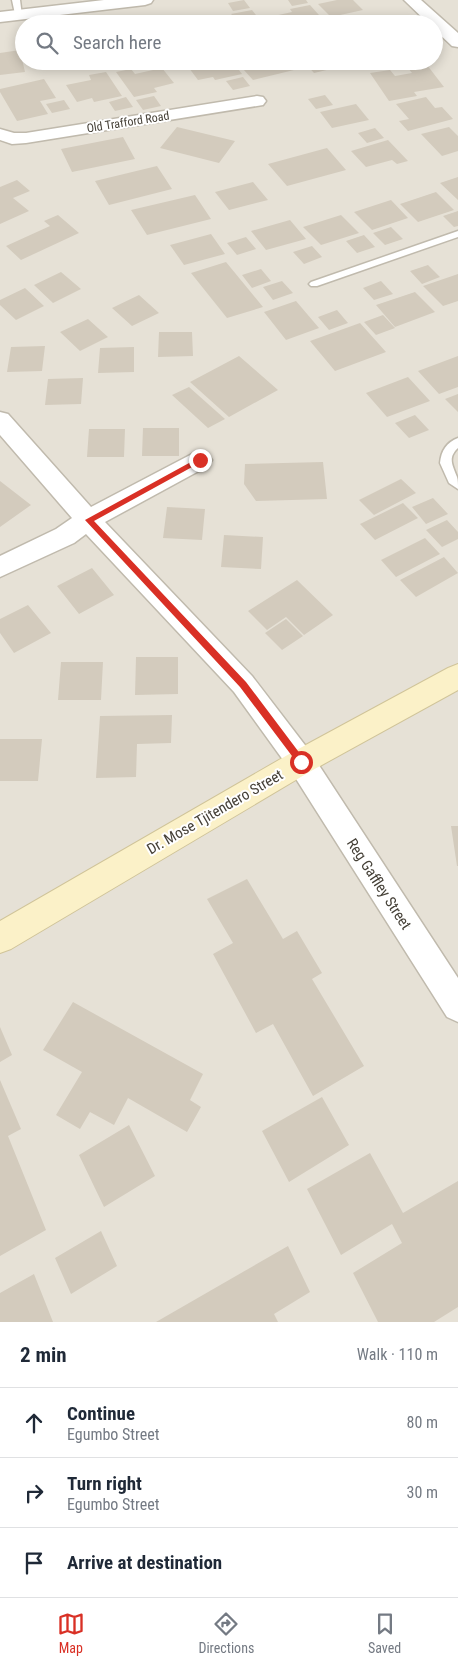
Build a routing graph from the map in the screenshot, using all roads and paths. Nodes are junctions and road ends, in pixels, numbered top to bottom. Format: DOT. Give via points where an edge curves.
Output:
graph roads {
  1 [pos="145,0"];
  2 [pos="412,0"];
  3 [pos="17,7"];
  4 [pos="428,15"];
  5 [pos="0,17"];
  6 [pos="443,28"];
  7 [pos="458,42"];
  8 [pos="257,101"];
  9 [pos="0,134"];
  10 [pos="458,234"];
  11 [pos="314,284"];
  12 [pos="0,420"];
  13 [pos="458,442"];
  14 [pos="200,460"];
  15 [pos="458,486"];
  16 [pos="88,520"];
  17 [pos="0,568"];
  18 [pos="458,676"];
  19 [pos="301,762"];
  20 [pos="0,938"];
  21 [pos="458,1006"];
  1 -- 3 [label="street"];
  2 -- 4 [label="street"];
  3 -- 5 [label="street"];
  6 -- 7 [label="street"];
  8 -- 9 [label="street, Old Trafford Road" via="26,138 12,139"];
  10 -- 11 [label="lane"];
  12 -- 16 [label="street, Reg Gaffley Street"];
  13 -- 15 [label="lane" via="448,450 446,467"];
  14 -- 16 [label="street"];
  16 -- 17 [label="street" via="65,536"];
  16 -- 19 [label="street, Reg Gaffley Street" via="243,684"];
  18 -- 19 [label="street, Dr. Mose Tjitendero Street"];
  19 -- 20 [label="street, Dr. Mose Tjitendero Street"];
  19 -- 21 [label="street, Reg Gaffley Street"];
}
